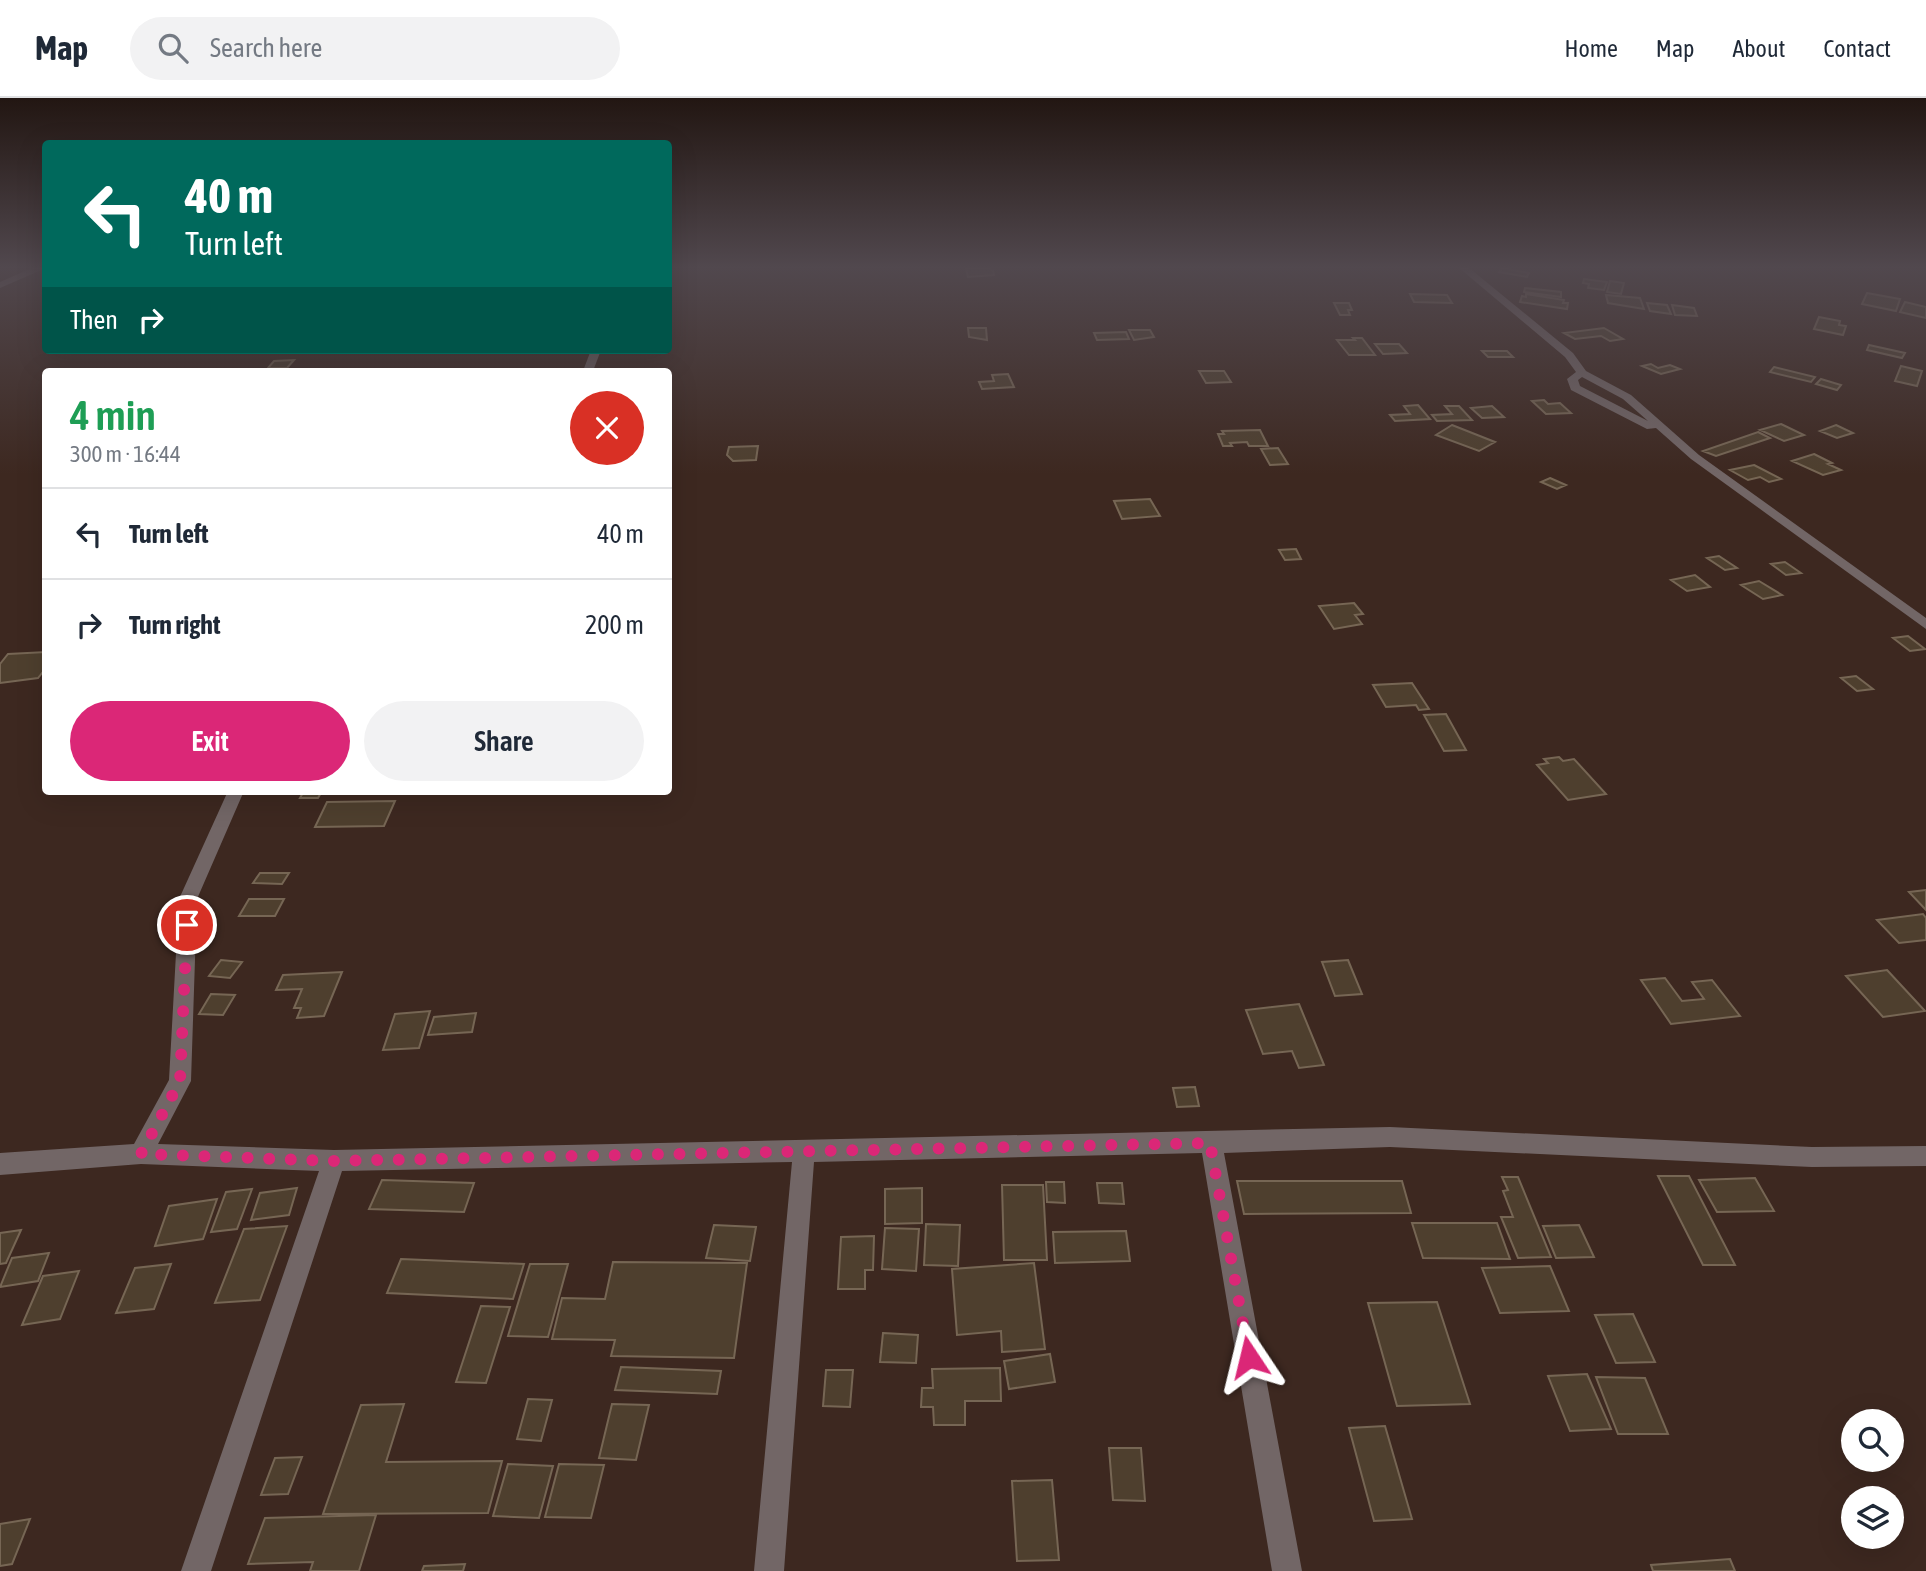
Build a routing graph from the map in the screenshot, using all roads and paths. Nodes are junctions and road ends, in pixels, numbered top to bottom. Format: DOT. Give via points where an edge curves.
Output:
graph roads {
  1 [pos="1546,336"];
  2 [pos="1582,373"];
  3 [pos="1676,440"];
  4 [pos="1926,625"];
  5 [pos="234,795"];
  6 [pos="1210,1143"];
  7 [pos="804,1149"];
  8 [pos="141,1154"];
  9 [pos="1926,1156"];
  10 [pos="334,1161"];
  11 [pos="0,1164"];
  12 [pos="196,1571"];
  13 [pos="769,1571"];
  14 [pos="1287,1571"];
  1 -- 2 [label="street"];
  2 -- 3 [label="street" via="1627,397"];
  2 -- 3 [label="street" via="1572,379 1575,388"];
  3 -- 4 [label="street"];
  5 -- 8 [label="street" via="188,900 180,1081"];
  6 -- 7 [label="street"];
  6 -- 9 [label="street" via="1390,1137 1812,1157"];
  6 -- 14 [label="street"];
  7 -- 10 [label="street"];
  7 -- 13 [label="street"];
  8 -- 10 [label="street"];
  8 -- 11 [label="street"];
  10 -- 12 [label="street"];
}
